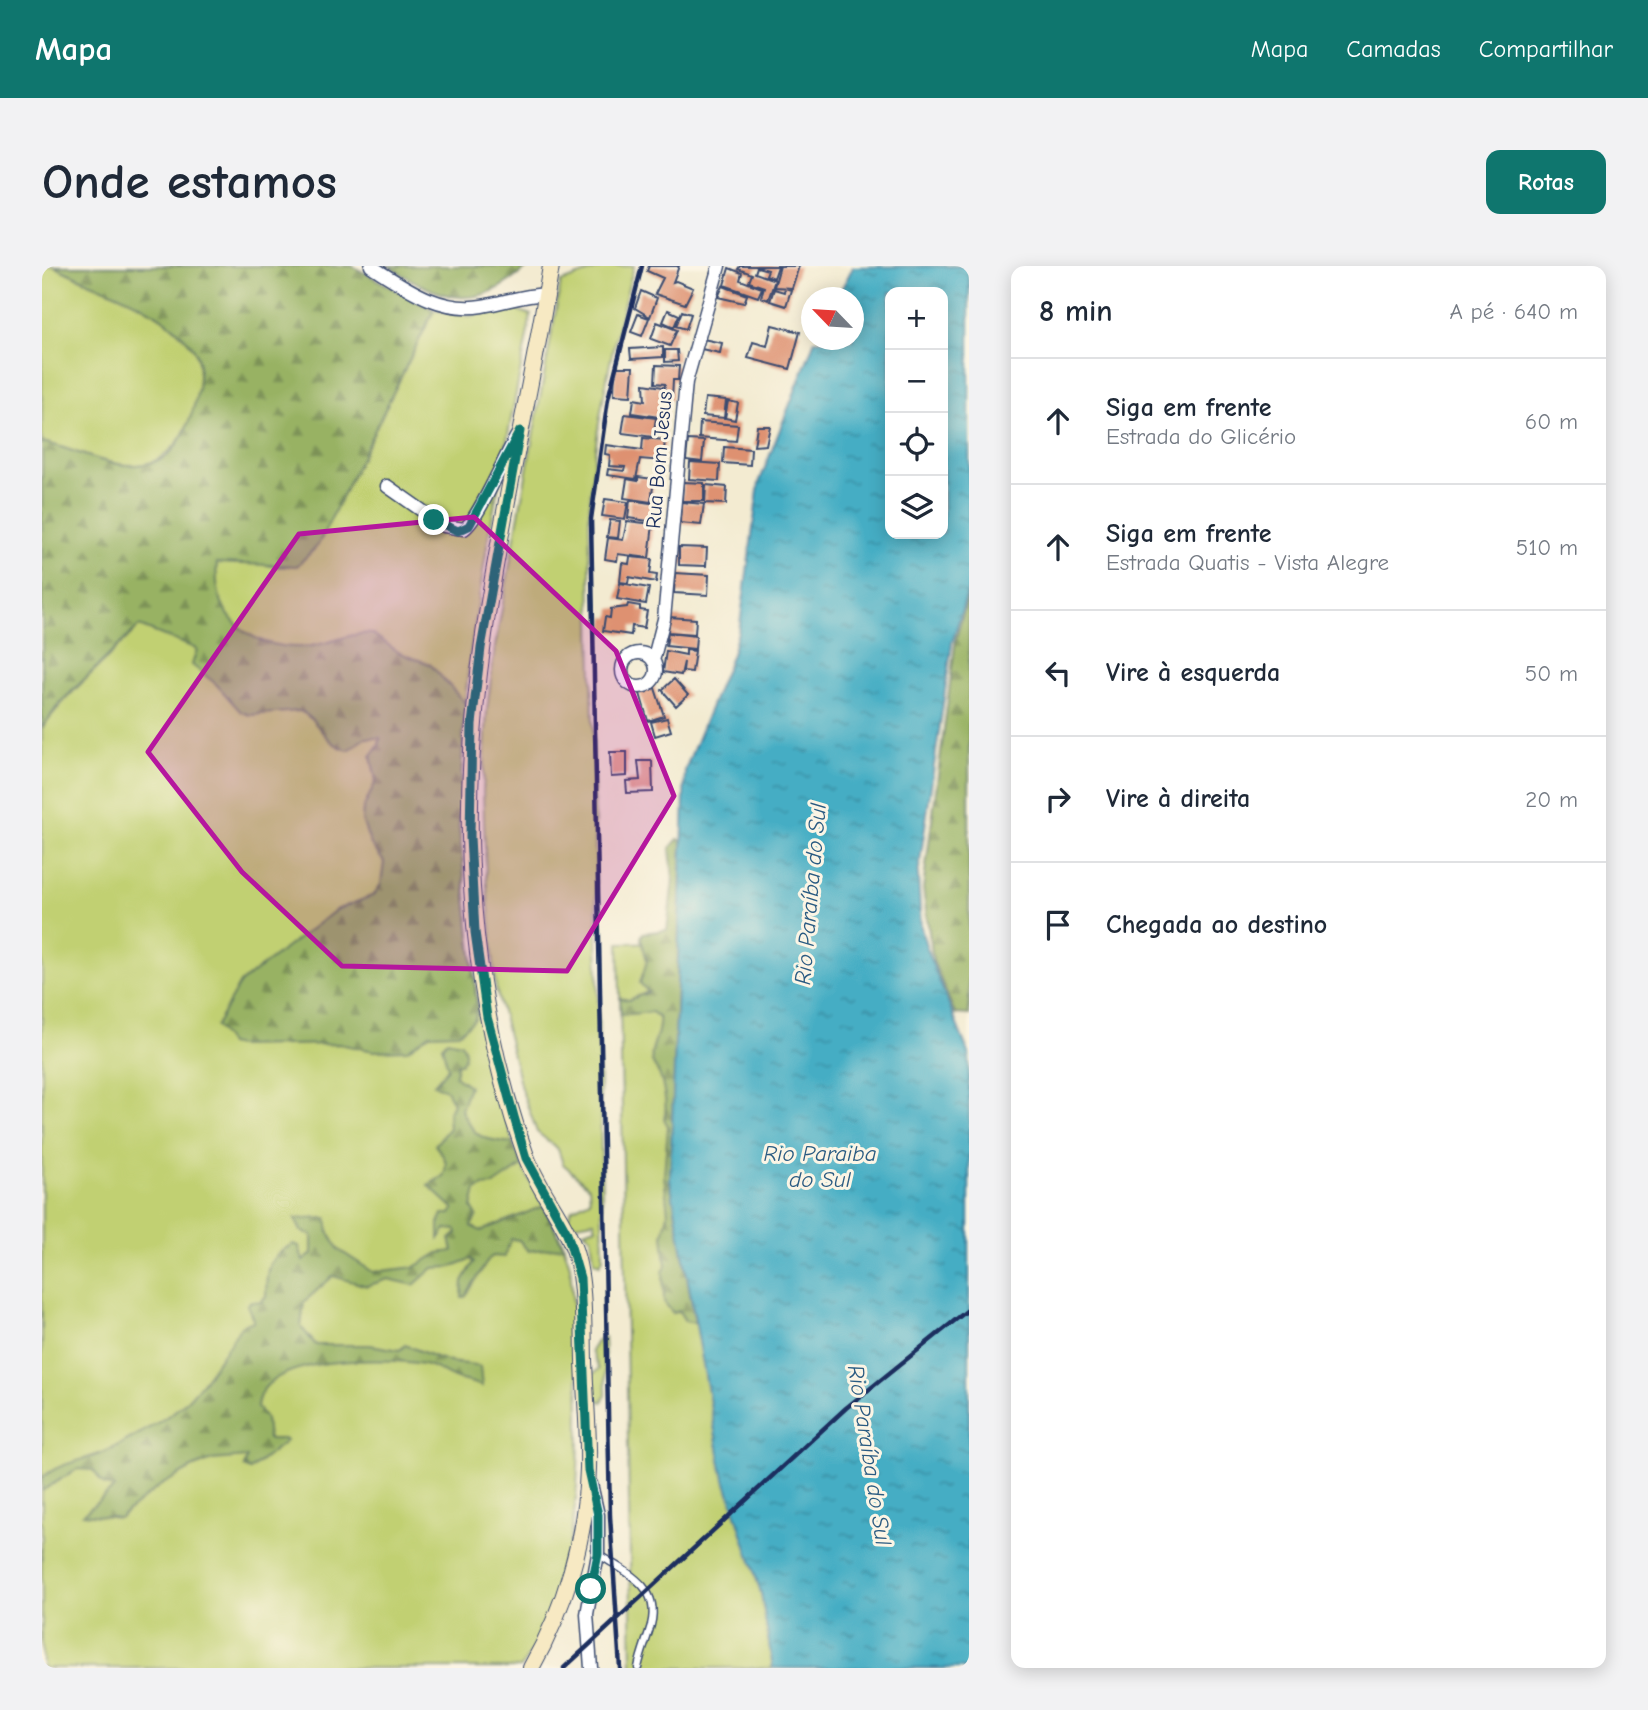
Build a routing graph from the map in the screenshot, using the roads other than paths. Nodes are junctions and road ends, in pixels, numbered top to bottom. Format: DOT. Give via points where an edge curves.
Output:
graph roads {
  1 [pos="371,266"];
  2 [pos="551,266"];
  3 [pos="719,266"];
  4 [pos="548,294"];
  5 [pos="520,431"];
  6 [pos="387,486"];
  7 [pos="653,661"];
  8 [pos="588,1470"];
  9 [pos="598,1554"];
  10 [pos="531,1668"];
  11 [pos="591,1668"];
  12 [pos="638,1668"];
  1 -- 4 [label="street" via="447,307 484,306 520,295"];
  2 -- 4 [label="street"];
  3 -- 7 [label="street, Rua Bom Jesus" via="686,382 664,619"];
  4 -- 5 [label="street"];
  5 -- 6 [label="street" via="475,519 464,529 444,526"];
  5 -- 8 [label="street" via="472,724 470,837 475,932 487,1017 526,1158 575,1254 582,1309"];
  8 -- 9 [label="street" via="598,1515"];
  8 -- 10 [label="street" via="572,1568 546,1641"];
  9 -- 11 [label="street" via="587,1614"];
  9 -- 12 [label="lane" via="640,1581 650,1593 652,1622"];
}
